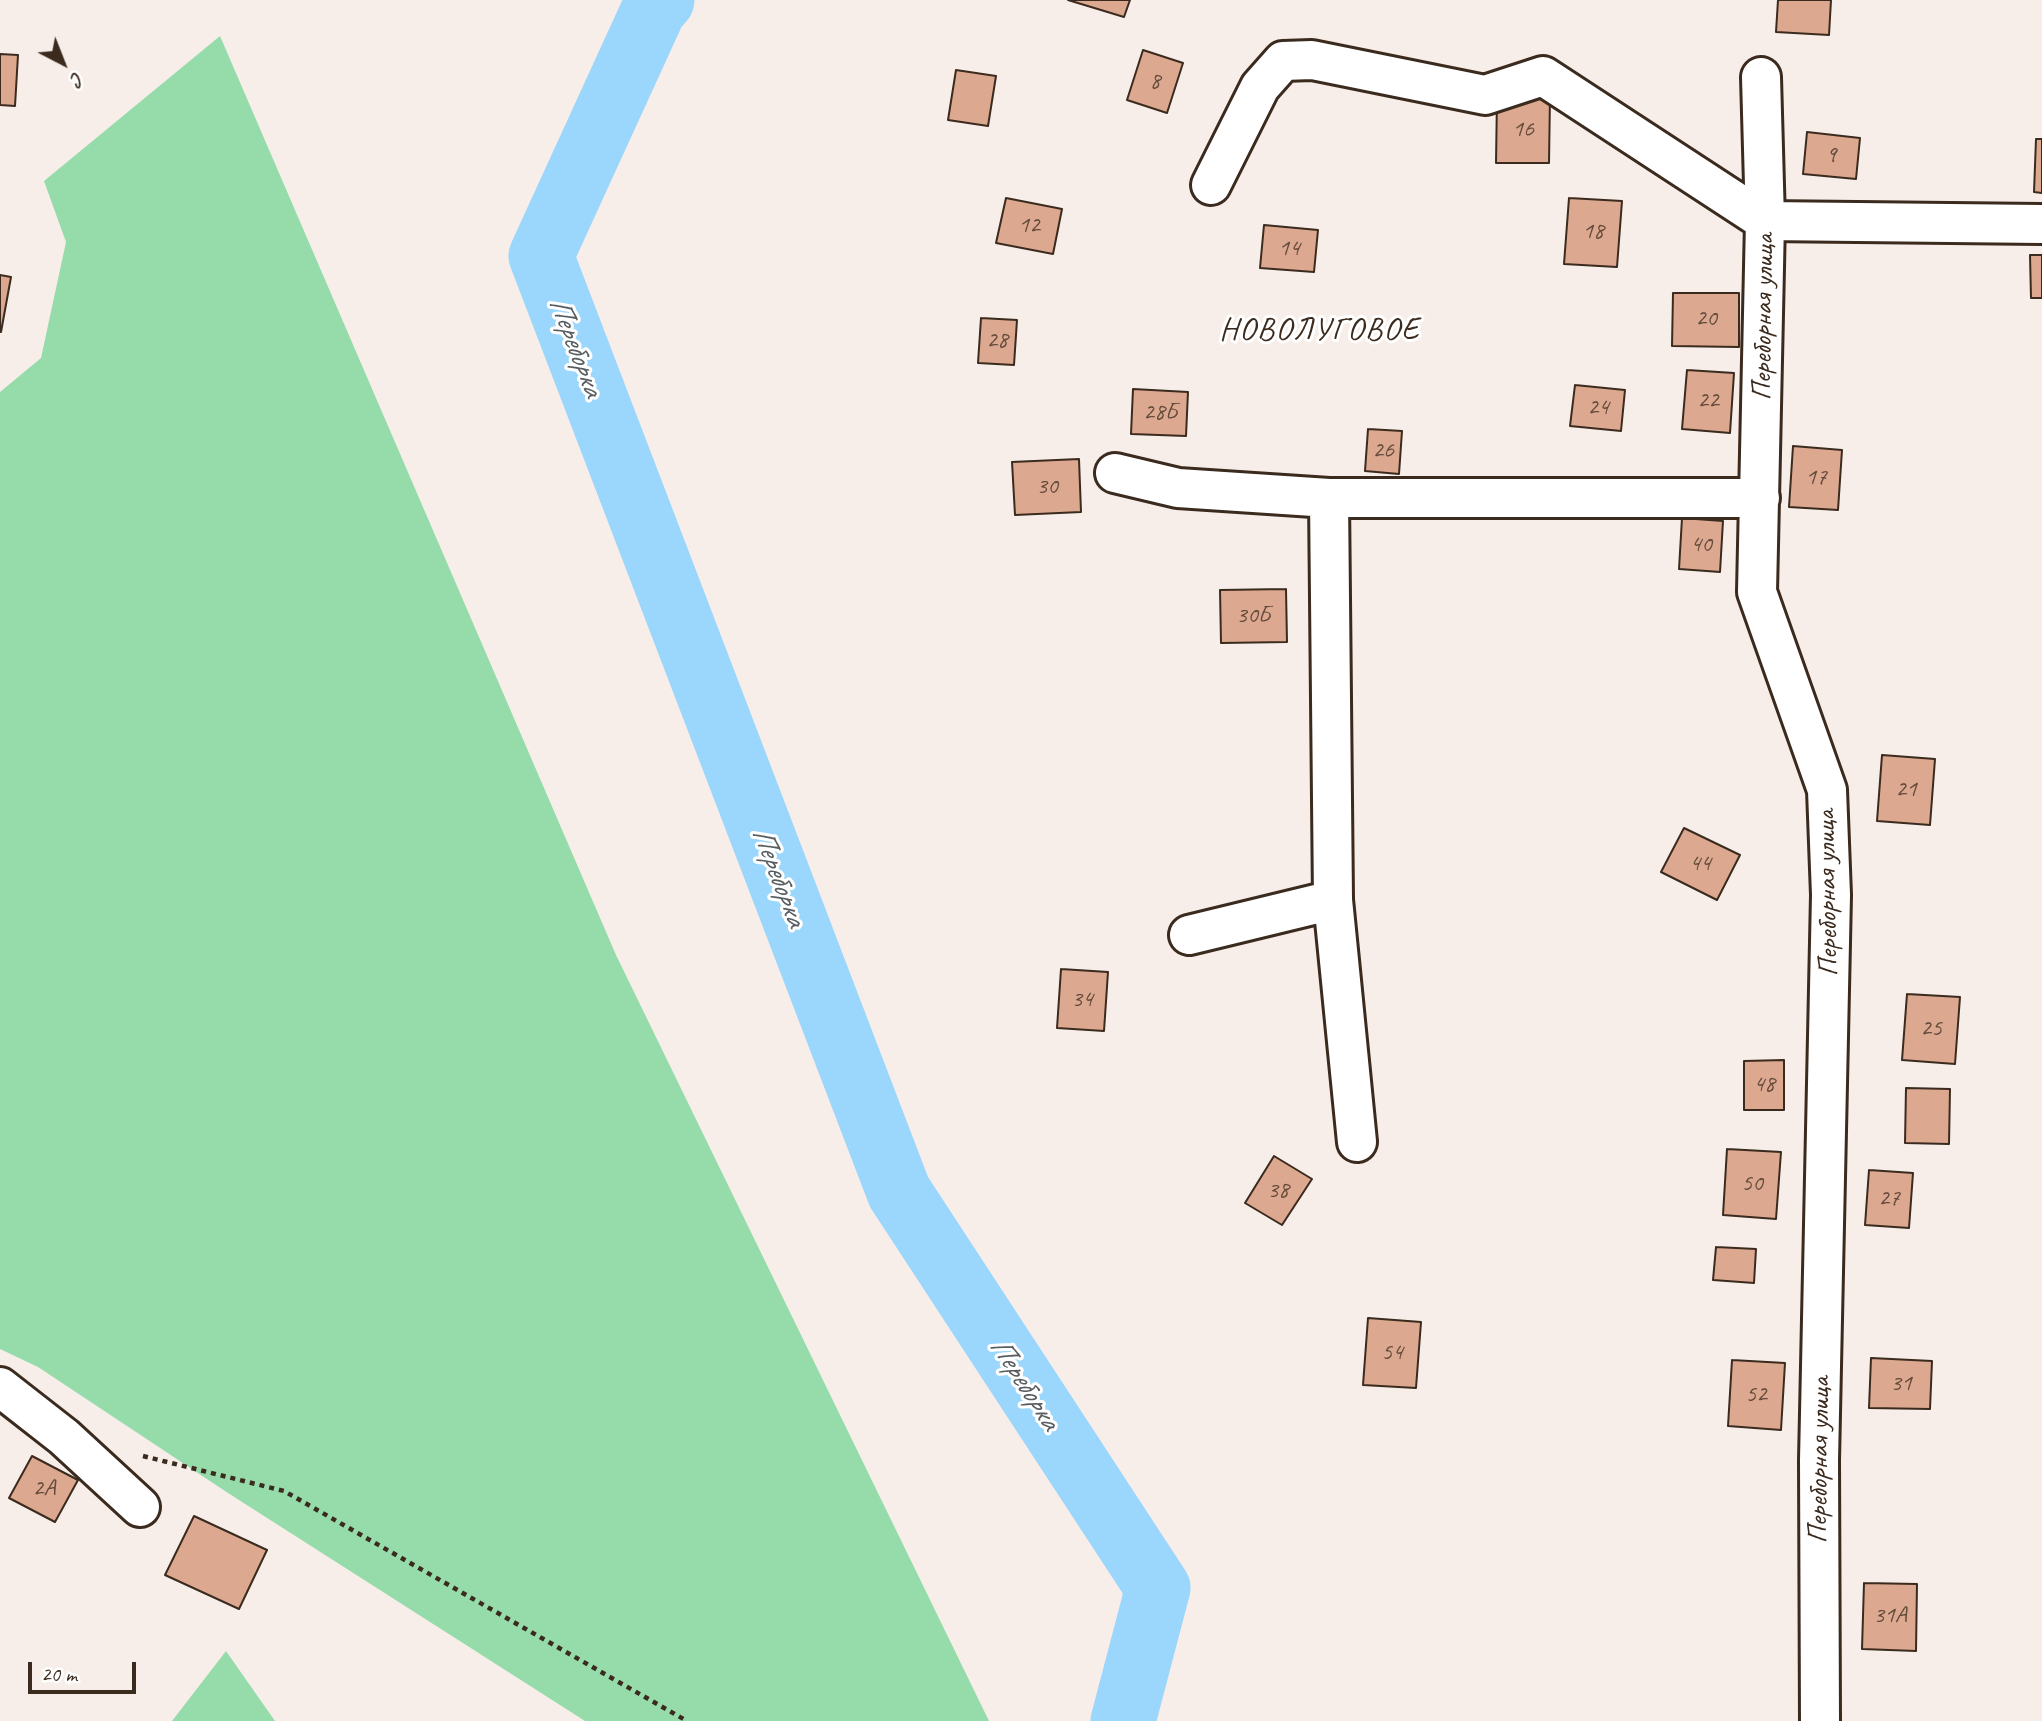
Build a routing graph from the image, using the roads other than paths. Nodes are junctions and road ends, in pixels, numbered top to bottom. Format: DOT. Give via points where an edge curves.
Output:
graph roads {
  1 [pos="1761,77"];
  2 [pos="1211,185"];
  3 [pos="1765,221"];
  4 [pos="2042,224"];
  5 [pos="1115,473"];
  6 [pos="1329,498"];
  7 [pos="1760,498"];
  8 [pos="1333,901"];
  9 [pos="1189,935"];
  10 [pos="1357,1142"];
  11 [pos="0,1387"];
  12 [pos="140,1507"];
  13 [pos="1819,1721"];
  1 -- 3 [label="street, Переборная улица"];
  2 -- 3 [label="street" via="1260,87 1283,61 1312,60 1485,95 1543,76"];
  3 -- 4 [label="street"];
  3 -- 7 [label="street, Переборная улица"];
  5 -- 6 [label="street" via="1178,488"];
  6 -- 7 [label="street"];
  6 -- 8 [label="street"];
  7 -- 13 [label="street, Переборная улица" via="1757,592 1827,790 1831,895 1819,1446"];
  8 -- 9 [label="street"];
  8 -- 10 [label="street"];
  11 -- 12 [label="street" via="64,1437"];
}
